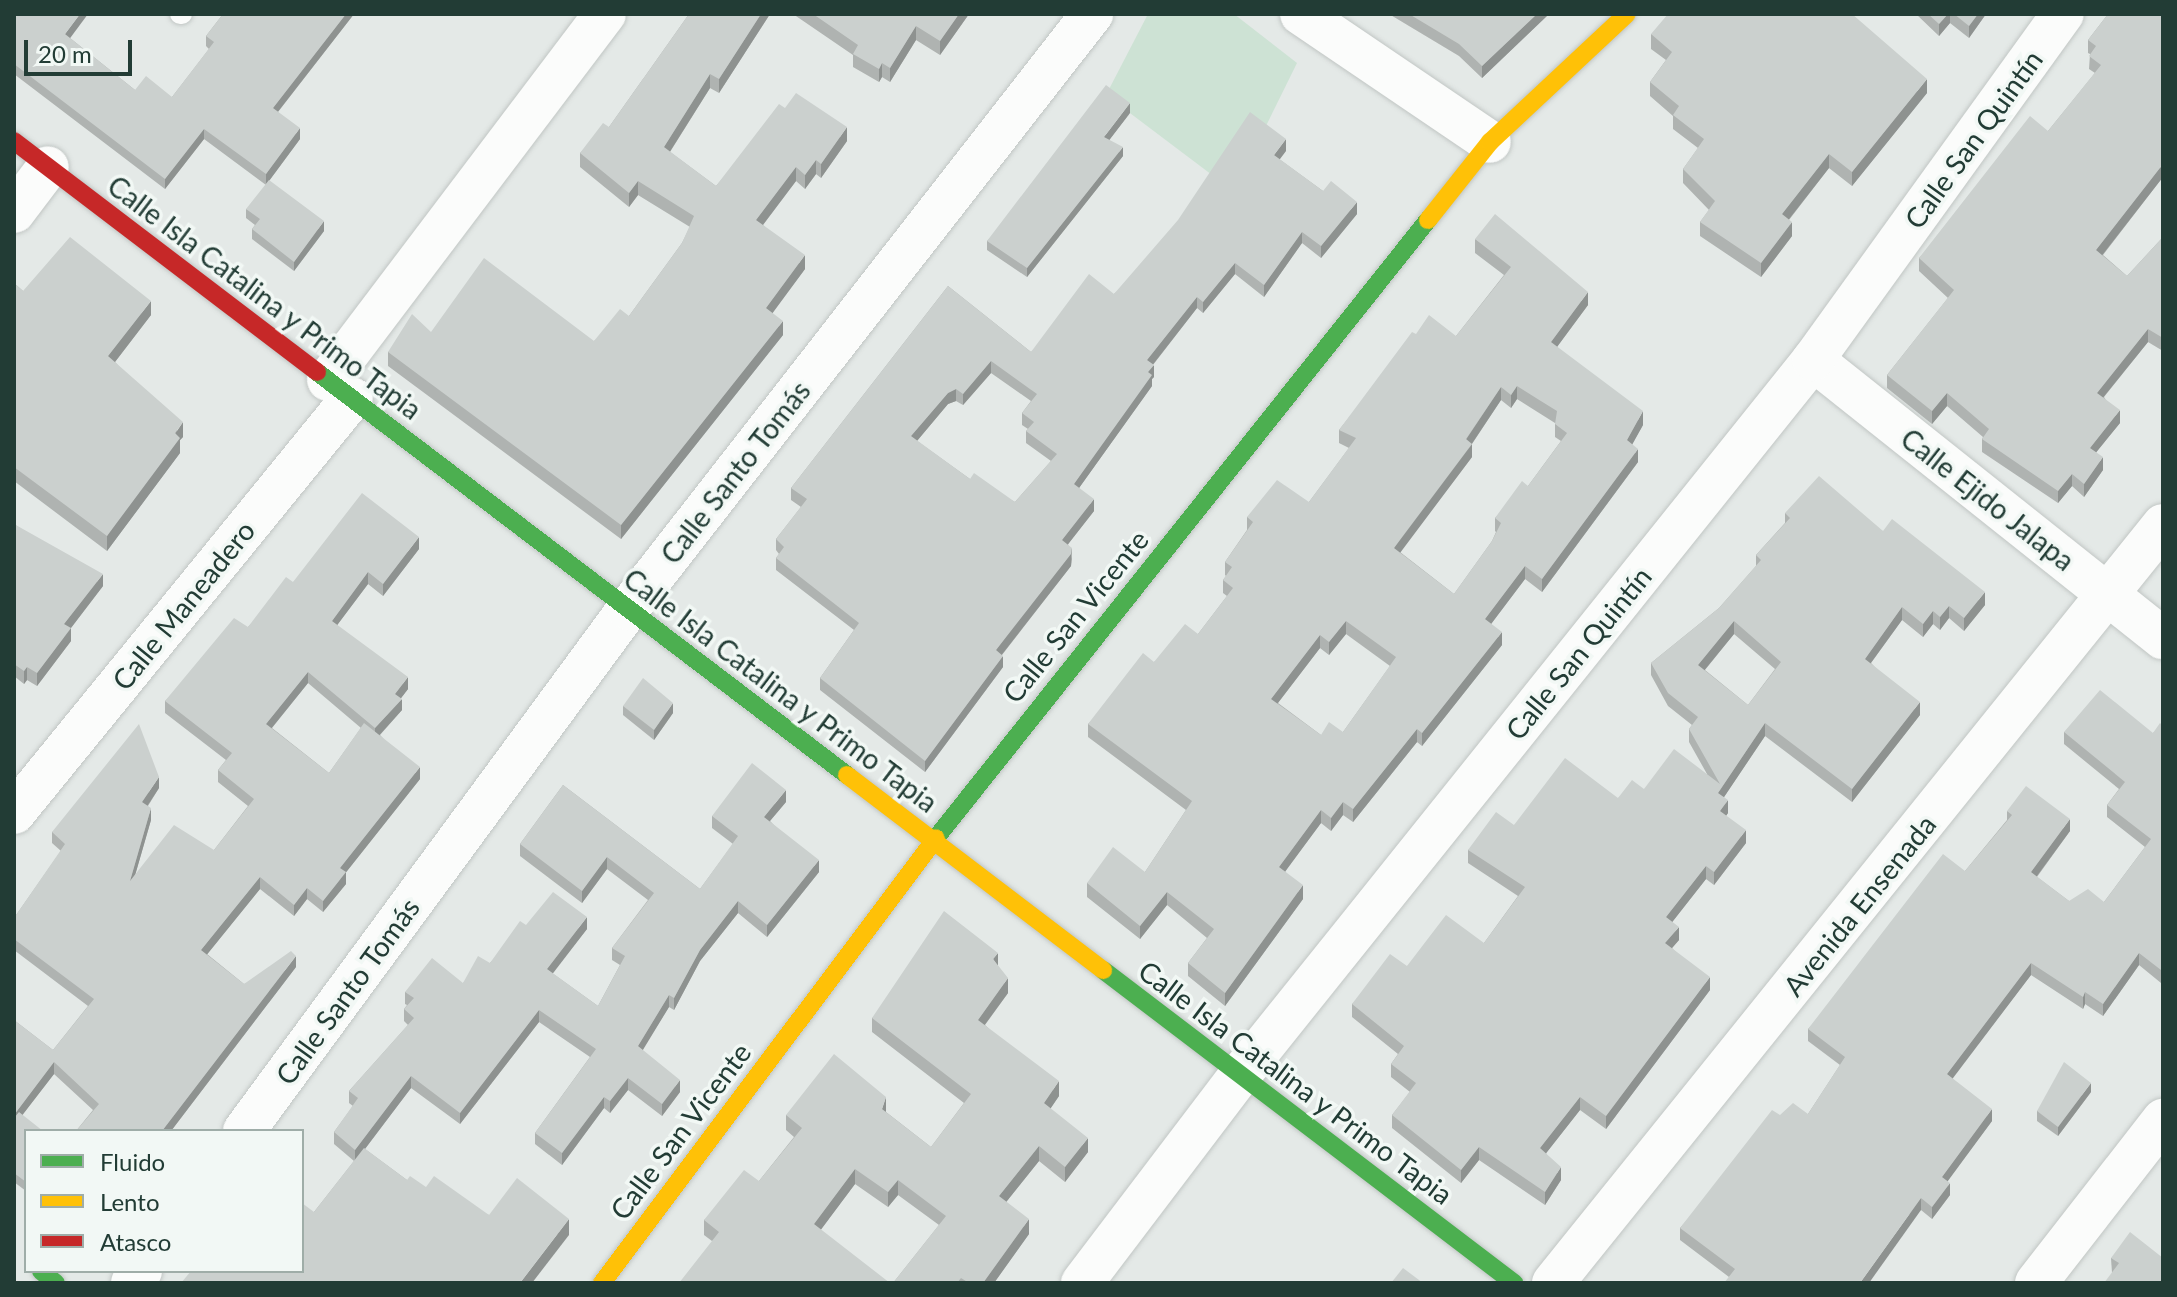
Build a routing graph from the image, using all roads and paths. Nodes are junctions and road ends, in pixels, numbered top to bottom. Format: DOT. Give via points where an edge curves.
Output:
graph roads {
  1 [pos="605,14"];
  2 [pos="1092,14"];
  3 [pos="1301,14"];
  4 [pos="1627,14"];
  5 [pos="2063,14"];
  6 [pos="14,141"];
  7 [pos="1490,142"];
  8 [pos="48,167"];
  9 [pos="14,212"];
  10 [pos="1813,360"];
  11 [pos="340,389"];
  12 [pos="2163,525"];
  13 [pos="2109,595"];
  14 [pos="628,609"];
  15 [pos="2163,638"];
  16 [pos="14,813"];
  17 [pos="933,841"];
  18 [pos="1240,1075"];
  19 [pos="2163,1120"];
  20 [pos="245,1129"];
  21 [pos="602,1283"];
  22 [pos="1082,1283"];
  23 [pos="1514,1283"];
  24 [pos="1553,1283"];
  25 [pos="2036,1283"];
  1 -- 11 [label="street, Calle Maneadero"];
  2 -- 14 [label="street, Calle Santo Tomás"];
  3 -- 7 [label="street"];
  4 -- 7 [label="street, Calle San Vicente"];
  5 -- 10 [label="street, Calle San Quintín"];
  6 -- 8 [label="street, Calle Isla Catalina y Primo Tapia"];
  7 -- 17 [label="street, Calle San Vicente"];
  8 -- 9 [label="street"];
  8 -- 11 [label="street, Calle Isla Catalina y Primo Tapia"];
  10 -- 13 [label="street, Calle Ejido Jalapa"];
  10 -- 18 [label="street, Calle San Quintín"];
  11 -- 14 [label="street, Calle Isla Catalina y Primo Tapia"];
  11 -- 16 [label="street, Calle Maneadero"];
  12 -- 13 [label="street, Avenida Ensenada"];
  13 -- 15 [label="street, Calle Ejido Jalapa"];
  13 -- 24 [label="street, Avenida Ensenada"];
  14 -- 17 [label="street, Calle Isla Catalina y Primo Tapia"];
  14 -- 20 [label="street, Calle Santo Tomás"];
  17 -- 18 [label="street, Calle Isla Catalina y Primo Tapia"];
  17 -- 21 [label="street, Calle San Vicente"];
  18 -- 22 [label="street, Calle San Quintín"];
  18 -- 23 [label="street, Calle Isla Catalina y Primo Tapia"];
  19 -- 25 [label="street"];
}
